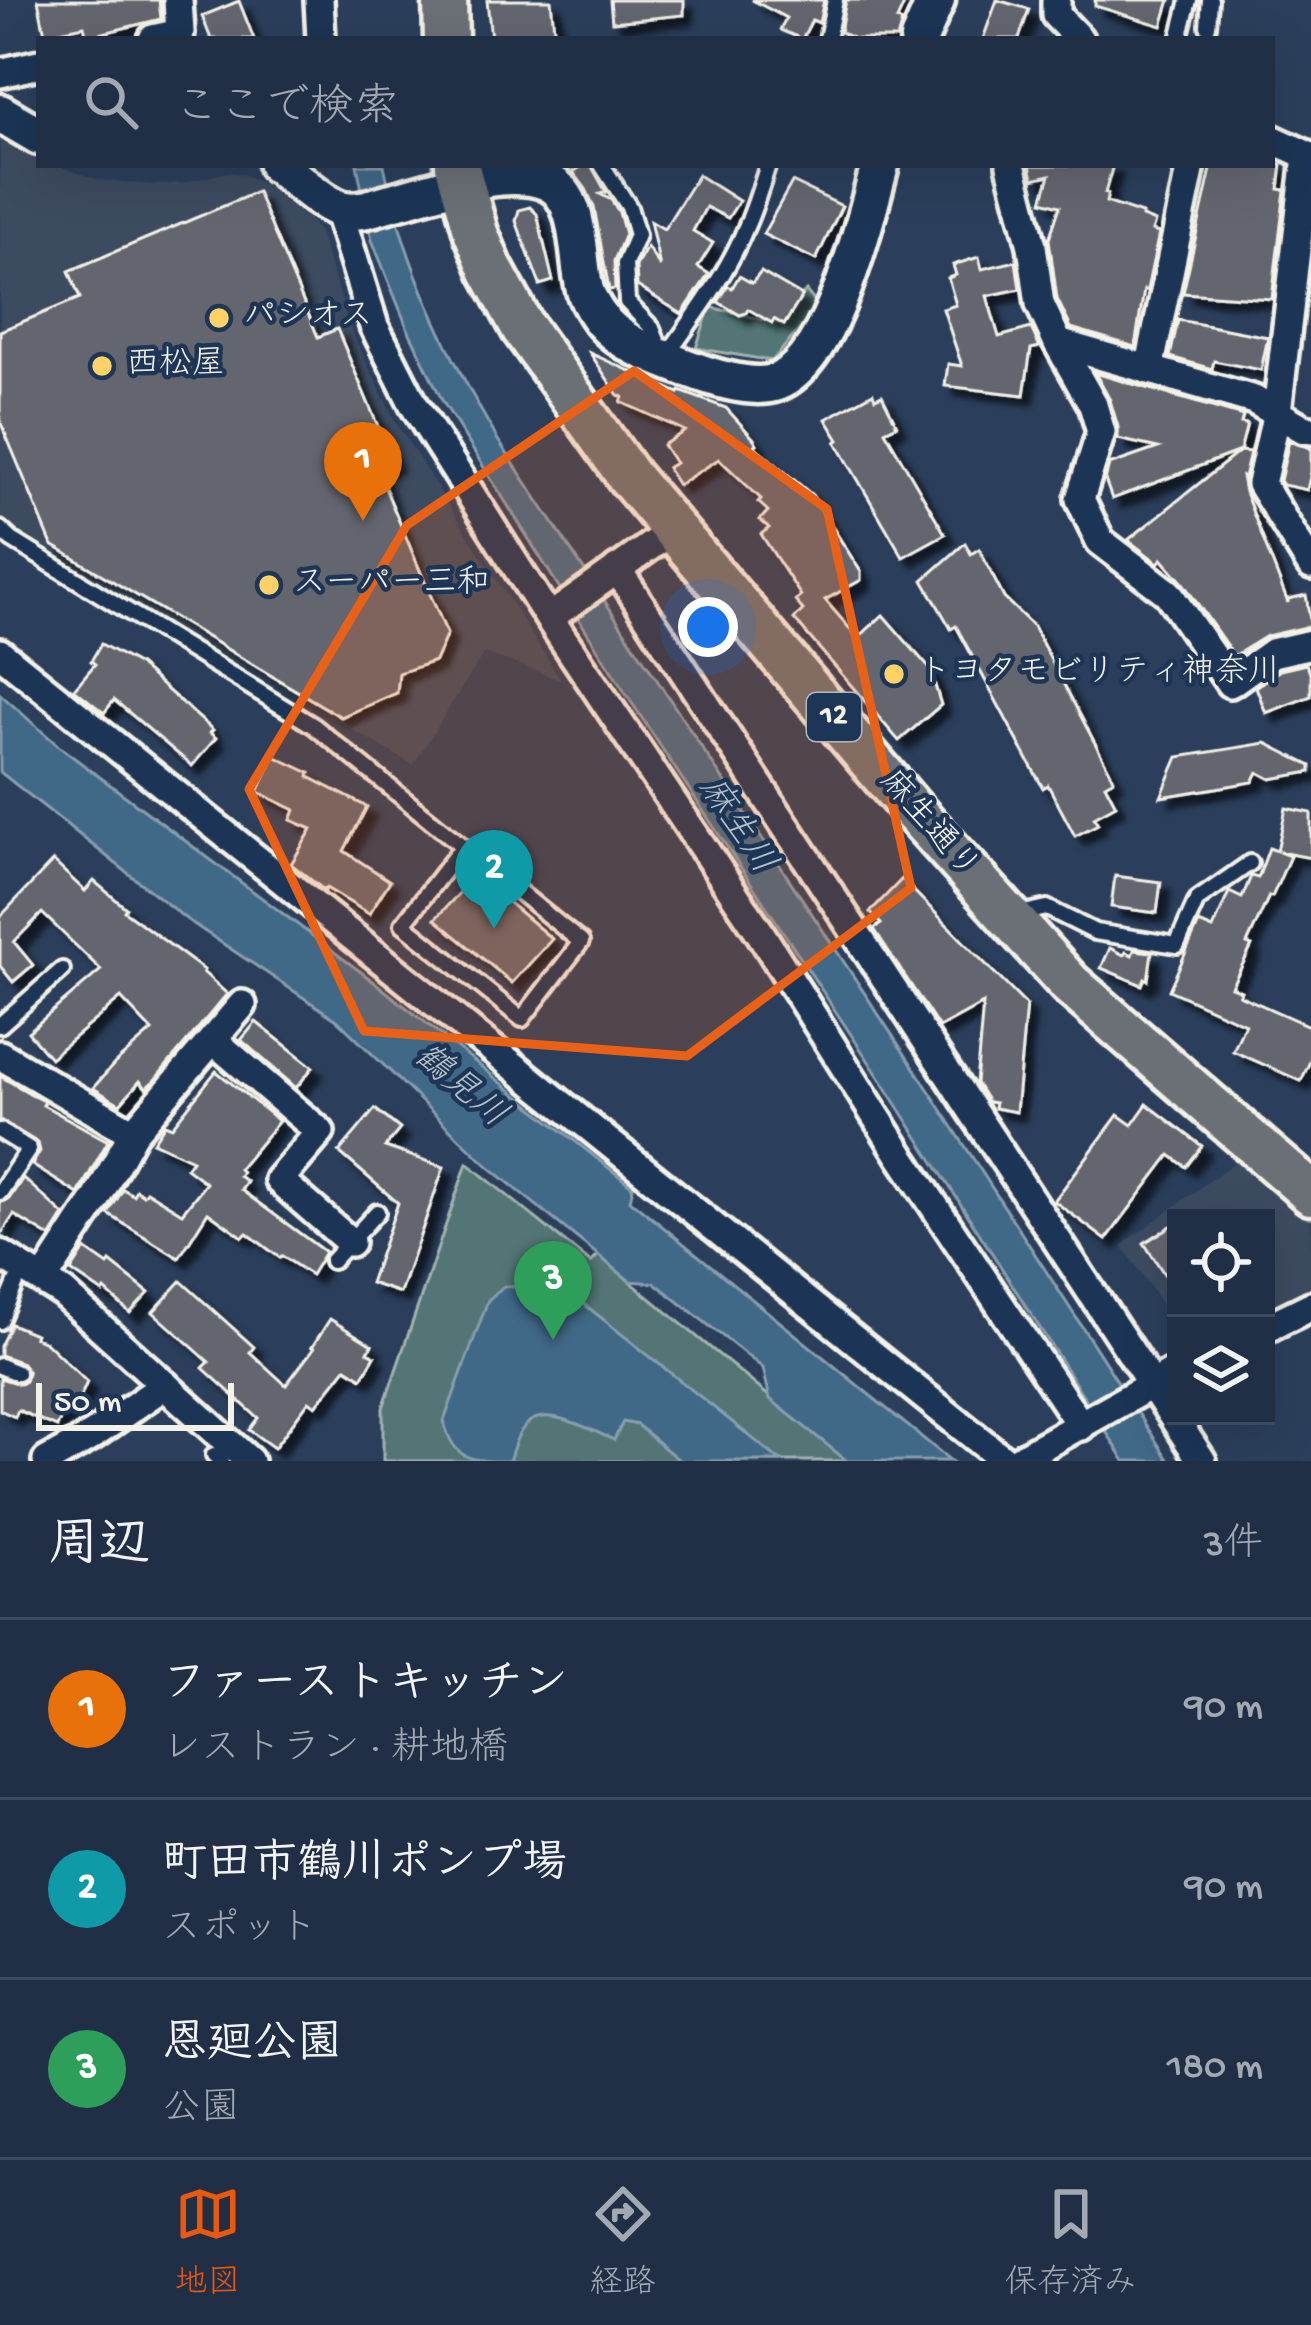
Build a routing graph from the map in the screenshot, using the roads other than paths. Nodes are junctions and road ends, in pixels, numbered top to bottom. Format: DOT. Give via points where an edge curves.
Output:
graph roads {
  1 [pos="178,0"];
  2 [pos="319,0"];
  3 [pos="445,0"];
  4 [pos="835,0"];
  5 [pos="936,0"];
  6 [pos="1190,0"];
  7 [pos="1210,0"];
  8 [pos="1208,26"];
  9 [pos="167,36"];
  10 [pos="321,36"];
  11 [pos="446,36"];
  12 [pos="828,36"];
  13 [pos="920,36"];
  14 [pos="1181,36"];
  15 [pos="36,65"];
  16 [pos="0,73"];
  17 [pos="0,113"];
  18 [pos="36,134"];
  19 [pos="1275,140"];
  20 [pos="1309,156"];
  21 [pos="286,168"];
  22 [pos="604,168"];
  23 [pos="767,168"];
  24 [pos="879,168"];
  25 [pos="1012,168"];
  26 [pos="1190,168"];
  27 [pos="459,175"];
  28 [pos="341,210"];
  29 [pos="1058,343"];
  30 [pos="664,359"];
  31 [pos="1149,370"];
  32 [pos="1277,412"];
  33 [pos="1311,430"];
  34 [pos="0,529"];
  35 [pos="674,530"];
  36 [pos="1311,565"];
  37 [pos="610,575"];
  38 [pos="556,612"];
  39 [pos="1311,644"];
  40 [pos="0,653"];
  41 [pos="463,846"];
  42 [pos="1250,863"];
  43 [pos="1009,916"];
  44 [pos="62,970"];
  45 [pos="242,1005"];
  46 [pos="0,1025"];
  47 [pos="212,1040"];
  48 [pos="0,1055"];
  49 [pos="0,1131"];
  50 [pos="133,1133"];
  51 [pos="1310,1188"];
  52 [pos="0,1192"];
  53 [pos="377,1212"];
  54 [pos="341,1251"];
  55 [pos="22,1266"];
  56 [pos="1311,1306"];
  57 [pos="0,1321"];
  58 [pos="1275,1324"];
  59 [pos="0,1366"];
  60 [pos="17,1373"];
  61 [pos="1157,1381"];
  62 [pos="165,1385"];
  63 [pos="1084,1423"];
  64 [pos="233,1459"];
  65 [pos="47,1461"];
  66 [pos="1005,1461"];
  67 [pos="1016,1461"];
  68 [pos="1202,1461"];
  1 -- 9 [label="street" via="181,33"];
  2 -- 10 [label="street"];
  3 -- 11 [label="main road"];
  4 -- 12 [label="lane"];
  5 -- 13 [label="street"];
  6 -- 14 [label="lane"];
  7 -- 8 [label="lane"];
  15 -- 16 [label="street"];
  17 -- 18 [label="street"];
  19 -- 20 [label="street"];
  20 -- 32 [label="street"];
  21 -- 28 [label="street"];
  22 -- 30 [label="lane" via="637,235 625,264 627,302 652,328"];
  23 -- 30 [label="lane" via="728,262"];
  24 -- 30 [label="street" via="842,293 791,376 767,385 716,379"];
  25 -- 29 [label="street" via="1040,304"];
  26 -- 31 [label="street"];
  27 -- 28 [label="street" via="411,197"];
  27 -- 30 [label="street" via="520,176 559,188 599,317"];
  27 -- 35 [label="main road, 麻生通り / 12" via="476,233 523,328"];
  28 -- 38 [label="street" via="374,326 414,405"];
  29 -- 31 [label="street"];
  29 -- 39 [label="street" via="1101,432 1079,500 1100,541 1168,593 1230,683 1272,653"];
  31 -- 32 [label="street"];
  32 -- 33 [label="street"];
  32 -- 36 [label="street" via="1261,484"];
  34 -- 41 [label="lane" via="314,726"];
  35 -- 37 [label="street"];
  35 -- 43 [label="main road, 麻生通り / 12"];
  37 -- 38 [label="street"];
  37 -- 61 [label="street"];
  38 -- 63 [label="street" via="901,1156"];
  40 -- 66 [label="street"];
  41 -- 41 [label="lane" via="581,942 522,1019 403,924"];
  42 -- 43 [label="lane" via="1197,900 1177,945 1095,932 1047,908"];
  43 -- 51 [label="main road, 麻生通り / 12" via="1070,984"];
  44 -- 46 [label="lane"];
  45 -- 47 [label="street"];
  47 -- 50 [label="street"];
  47 -- 54 [label="street" via="320,1132 279,1180"];
  48 -- 50 [label="street"];
  49 -- 52 [label="lane" via="29,1149"];
  50 -- 55 [label="street" via="97,1198"];
  53 -- 54 [label="lane"];
  55 -- 57 [label="lane"];
  55 -- 62 [label="street"];
  56 -- 58 [label="street"];
  59 -- 60 [label="lane"];
  61 -- 63 [label="street"];
  61 -- 68 [label="street"];
  62 -- 64 [label="street"];
  62 -- 65 [label="street"];
  63 -- 67 [label="street"];
}
